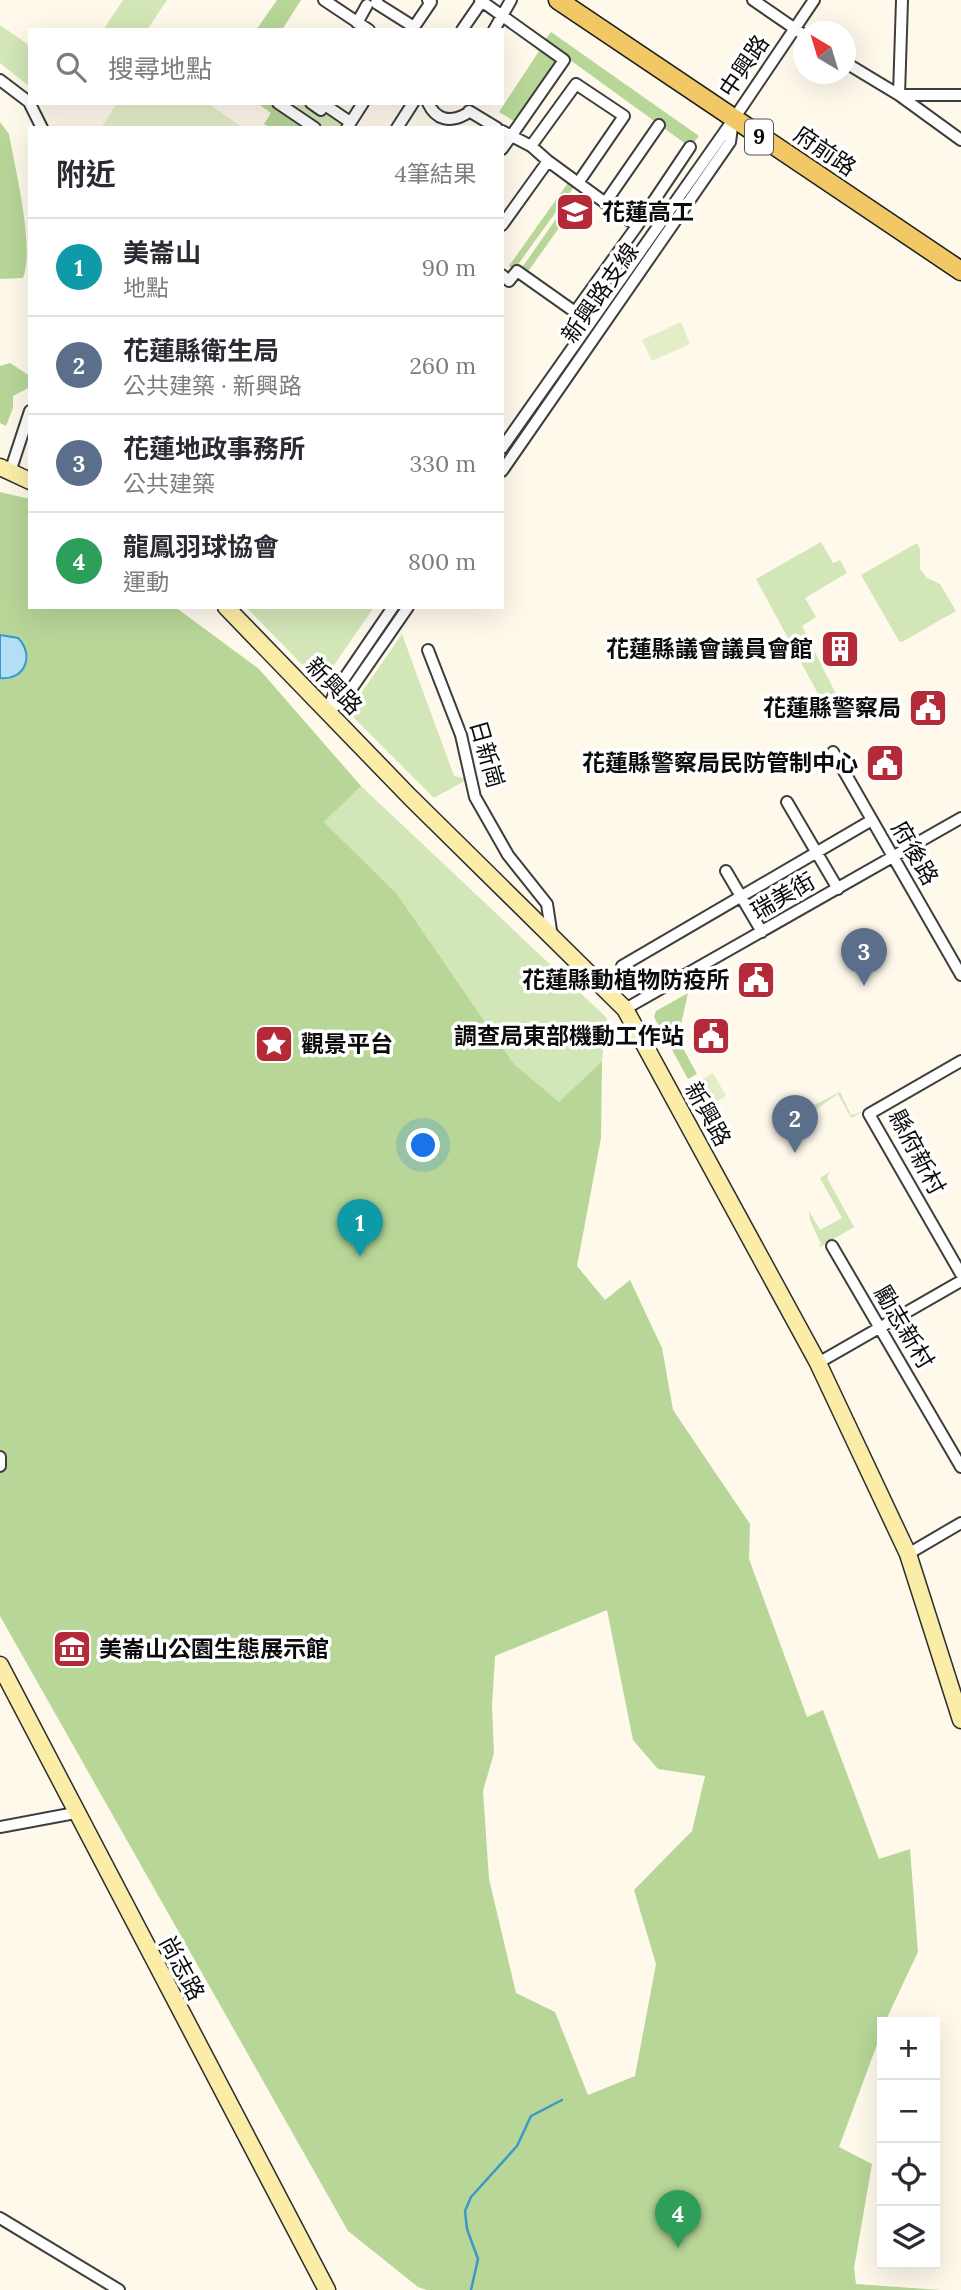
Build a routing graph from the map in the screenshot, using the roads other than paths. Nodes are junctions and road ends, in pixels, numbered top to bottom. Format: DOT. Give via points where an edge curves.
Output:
graph roads {
  1 [pos="324,0"];
  2 [pos="428,0"];
  3 [pos="481,0"];
  4 [pos="511,0"];
  5 [pos="753,0"];
  6 [pos="814,0"];
  7 [pos="902,0"];
  8 [pos="371,2"];
  9 [pos="564,2"];
  10 [pos="503,16"];
  11 [pos="804,21"];
  12 [pos="357,23"];
  13 [pos="366,28"];
  14 [pos="413,28"];
  15 [pos="464,28"];
  16 [pos="495,28"];
  17 [pos="793,28"];
  18 [pos="793,40"];
  19 [pos="856,69"];
  20 [pos="0,80"];
  21 [pos="900,95"];
  22 [pos="961,96"];
  23 [pos="28,101"];
  24 [pos="30,105"];
  25 [pos="281,105"];
  26 [pos="325,105"];
  27 [pos="362,105"];
  28 [pos="412,105"];
  29 [pos="429,105"];
  30 [pos="469,109"];
  31 [pos="733,120"];
  32 [pos="349,125"];
  33 [pos="659,125"];
  34 [pos="41,126"];
  35 [pos="312,126"];
  36 [pos="398,126"];
  37 [pos="457,126"];
  38 [pos="494,126"];
  39 [pos="507,134"];
  40 [pos="961,140"];
  41 [pos="531,146"];
  42 [pos="690,147"];
  43 [pos="548,161"];
  44 [pos="578,183"];
  45 [pos="605,202"];
  46 [pos="504,222"];
  47 [pos="637,226"];
  48 [pos="961,271"];
  49 [pos="504,277"];
  50 [pos="26,441"];
  51 [pos="504,445"];
  52 [pos="504,468"];
  53 [pos="5,469"];
  54 [pos="28,480"];
  55 [pos="228,609"];
  56 [pos="392,609"];
  57 [pos="407,609"];
  58 [pos="428,650"];
  59 [pos="327,711"];
  60 [pos="833,752"];
  61 [pos="787,802"];
  62 [pos="961,818"];
  63 [pos="872,820"];
  64 [pos="816,851"];
  65 [pos="893,857"];
  66 [pos="726,871"];
  67 [pos="838,889"];
  68 [pos="740,896"];
  69 [pos="762,932"];
  70 [pos="552,937"];
  71 [pos="622,965"];
  72 [pos="961,975"];
  73 [pos="625,1009"];
  74 [pos="961,1061"];
  75 [pos="832,1246"];
  76 [pos="961,1274"];
  77 [pos="961,1281"];
  78 [pos="880,1328"];
  79 [pos="818,1363"];
  80 [pos="0,1457"];
  81 [pos="0,1466"];
  82 [pos="961,1467"];
  83 [pos="961,1523"];
  84 [pos="908,1554"];
  85 [pos="0,1665"];
  86 [pos="961,1720"];
  87 [pos="75,1813"];
  88 [pos="0,1828"];
  89 [pos="0,2218"];
  90 [pos="119,2290"];
  91 [pos="327,2290"];
  1 -- 12 [label="street"];
  2 -- 14 [label="street" via="431,2"];
  3 -- 10 [label="street"];
  3 -- 15 [label="street"];
  4 -- 10 [label="street"];
  5 -- 17 [label="street"];
  6 -- 11 [label="street, 中興路"];
  7 -- 21 [label="street"];
  8 -- 12 [label="street"];
  8 -- 14 [label="street"];
  9 -- 31 [label="main road, 府前路 / 9"];
  10 -- 16 [label="street"];
  10 -- 39 [label="street" via="564,60"];
  12 -- 13 [label="street"];
  18 -- 31 [label="street, 中興路"];
  19 -- 21 [label="street"];
  20 -- 23 [label="street"];
  21 -- 22 [label="street"];
  21 -- 40 [label="street"];
  24 -- 34 [label="street"];
  25 -- 35 [label="street"];
  26 -- 32 [label="street"];
  27 -- 32 [label="street"];
  28 -- 36 [label="street"];
  29 -- 30 [label="street" via="433,114 444,119 456,120"];
  30 -- 37 [label="street"];
  30 -- 38 [label="street"];
  31 -- 48 [label="main road, 府前路 / 9"];
  31 -- 51 [label="street, 新興路支線"];
  31 -- 52 [label="street, 新興路支線" via="730,142"];
  33 -- 45 [label="street"];
  39 -- 41 [label="street"];
  41 -- 43 [label="street"];
  41 -- 44 [label="street" via="576,84 624,116"];
  42 -- 47 [label="street"];
  43 -- 44 [label="street"];
  43 -- 46 [label="street"];
  44 -- 45 [label="street"];
  45 -- 47 [label="street"];
  47 -- 49 [label="street" via="575,312 517,271 509,281"];
  50 -- 53 [label="street"];
  53 -- 54 [label="street"];
  55 -- 59 [label="street, 新興路"];
  56 -- 59 [label="street"];
  57 -- 59 [label="street" via="343,701"];
  58 -- 70 [label="street, 日新崗" via="461,736 475,797 508,855 547,904"];
  59 -- 70 [label="street, 新興路"];
  60 -- 63 [label="street, 府後路"];
  61 -- 64 [label="street"];
  62 -- 65 [label="street, 瑞美街"];
  63 -- 64 [label="street"];
  63 -- 65 [label="street, 府後路"];
  64 -- 67 [label="street"];
  64 -- 68 [label="street"];
  65 -- 67 [label="street, 瑞美街"];
  65 -- 72 [label="street, 府後路"];
  66 -- 68 [label="street"];
  67 -- 69 [label="street, 瑞美街"];
  68 -- 69 [label="street"];
  68 -- 71 [label="street"];
  69 -- 73 [label="street, 瑞美街"];
  70 -- 73 [label="street, 新興路"];
  73 -- 79 [label="street, 新興路"];
  74 -- 76 [label="street, 縣府新村" via="869,1115"];
  75 -- 78 [label="street, 勵志新村"];
  77 -- 78 [label="street"];
  78 -- 79 [label="street"];
  78 -- 82 [label="street, 勵志新村"];
  79 -- 84 [label="street, 新興路"];
  80 -- 81 [label="street"];
  83 -- 84 [label="street"];
  84 -- 86 [label="street, 新興路"];
  85 -- 87 [label="street, 尚志路"];
  87 -- 88 [label="street"];
  87 -- 91 [label="street, 尚志路"];
  89 -- 90 [label="street"];
}
